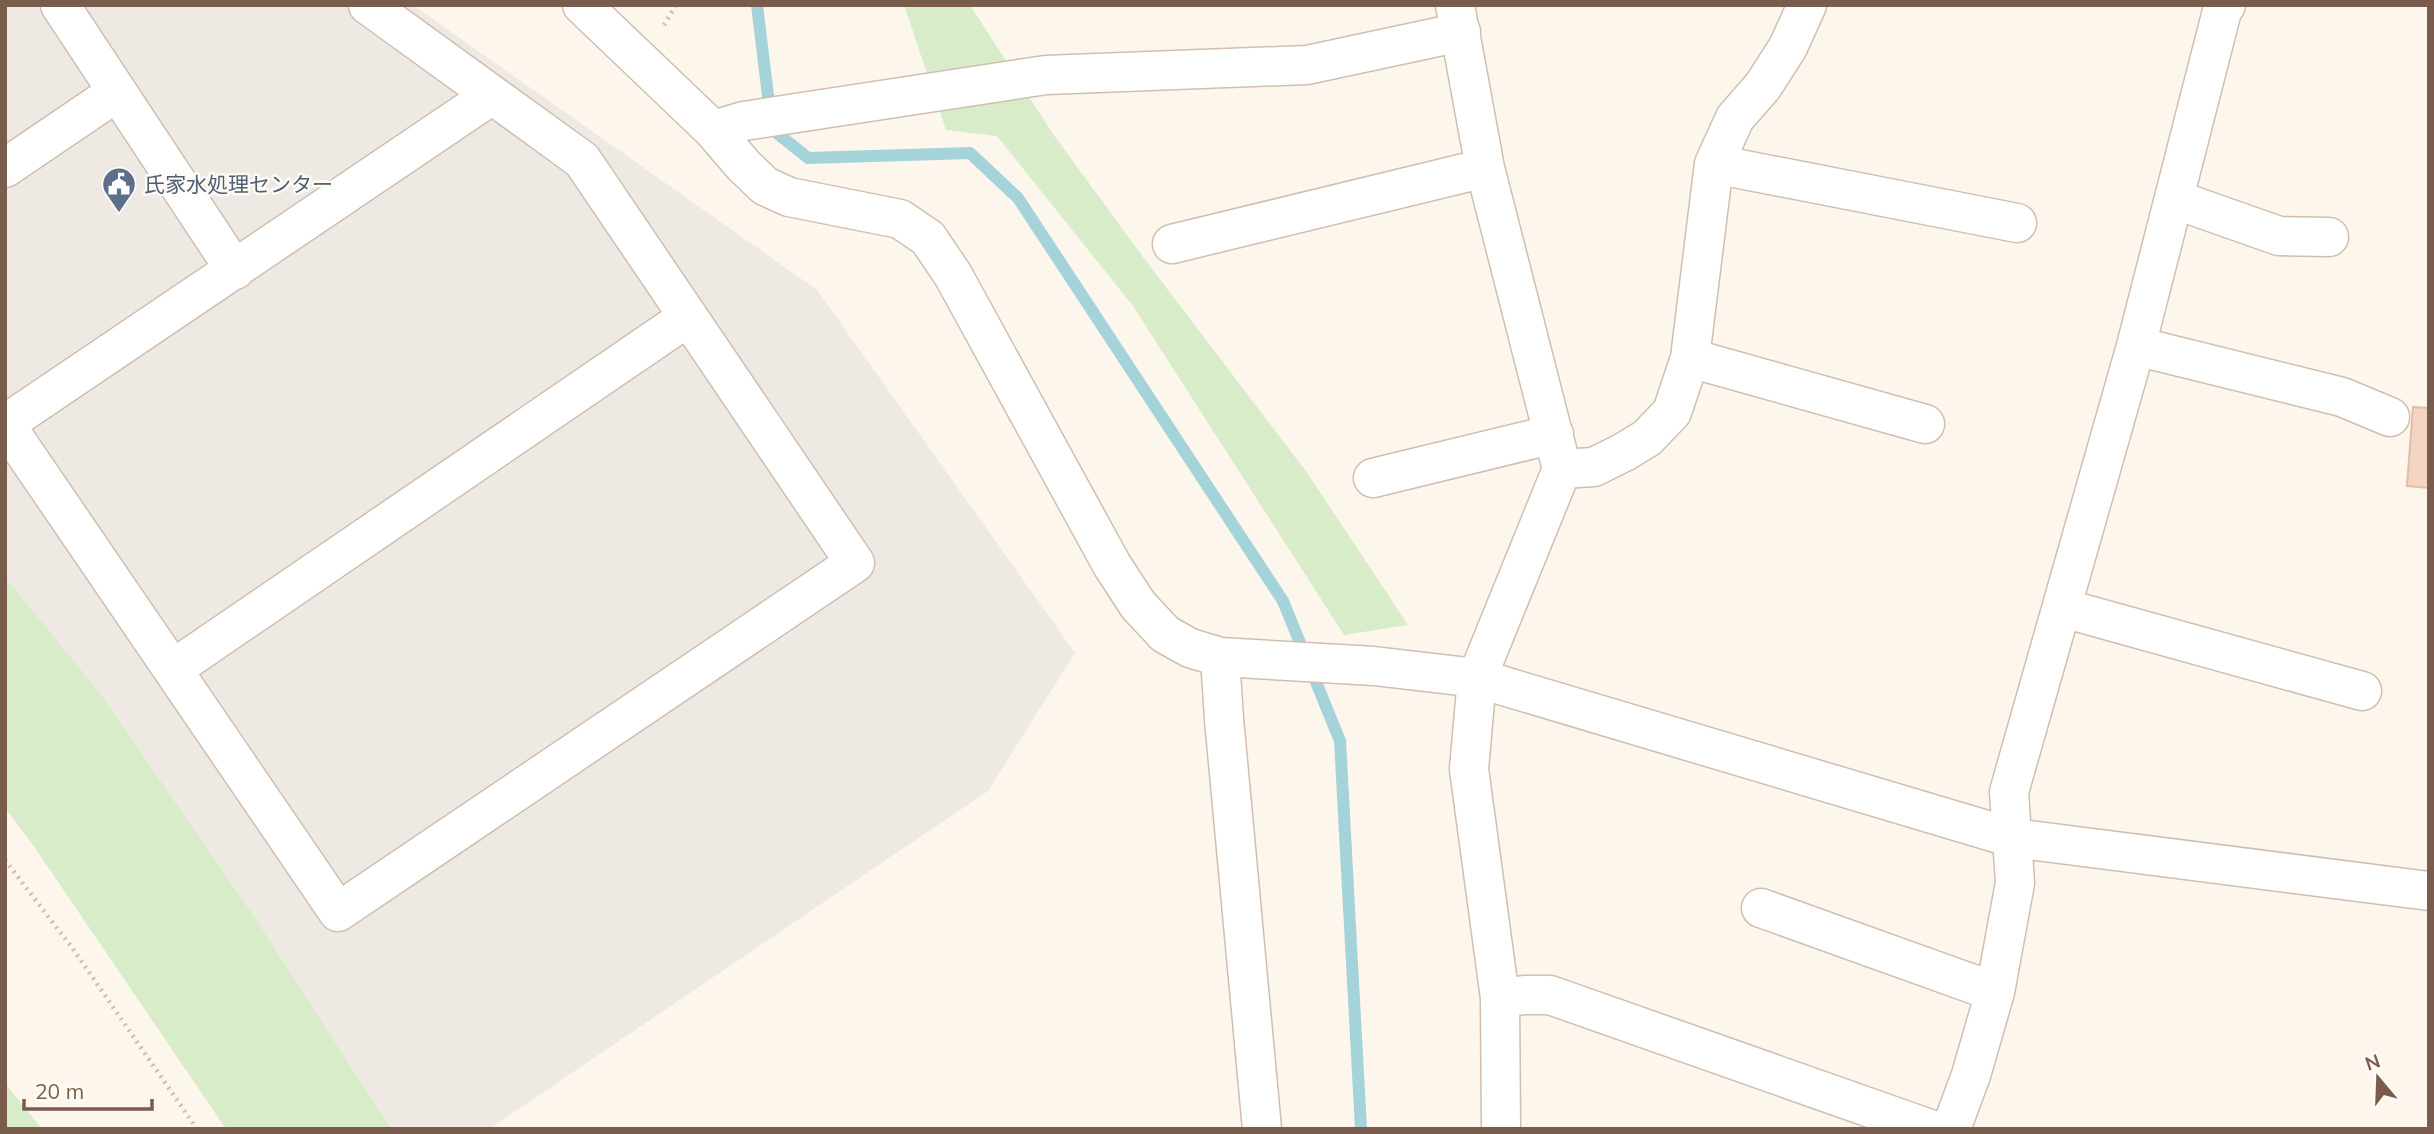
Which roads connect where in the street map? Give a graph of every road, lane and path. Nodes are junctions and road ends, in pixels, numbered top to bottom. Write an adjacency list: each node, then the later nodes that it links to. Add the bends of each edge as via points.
1 (60, 5): 7 (street)
2 (368, 5): 8 (street)
3 (582, 5): 9 (street)
4 (1807, 5): 10 (street, via 1788,47 1735,118)
5 (2226, 5): 13 (street)
6 (1458, 18): 9 (street, via 1307,65 1046,75); 12 (street)
7 (117, 92): 11 (street); 17 (street)
8 (492, 95): 17 (street); 18 (street, via 582,160)
9 (728, 126): 26 (street, via 744,166 765,186 789,197 900,219 928,238 1138,604 1164,634 1189,648)
10 (1714, 164): 14 (street); 20 (street)
11 (5, 168)
12 (1485, 168): 16 (street); 23 (street)
13 (2174, 199): 15 (street, via 2279,236); 19 (street)
14 (2017, 223)
15 (2329, 237)
16 (1172, 244)
17 (234, 270): 27 (street, via 5,424)
18 (688, 317): 27 (street); 27 (street, via 855,563 844,571 338,912)
19 (2136, 346): 21 (street, via 2342,397); 25 (street)
20 (1690, 358): 22 (street); 23 (street, via 1672,412 1647,438 1594,467)
21 (2390, 417)
22 (1925, 424)
23 (1558, 452): 24 (street); 28 (street)
24 (1373, 478)
25 (2063, 608): 29 (street); 30 (street, via 2009,792)
26 (1238, 659): 28 (street, via 1374,666); 37 (street)
27 (173, 669)
28 (1477, 678): 30 (street); 35 (street, via 1469,769)
29 (2362, 691)
30 (2013, 838): 32 (street); 34 (street, via 2015,883)
31 (5, 860): 36 (path, via 73,949)
32 (2429, 891)
33 (1761, 908): 34 (street)
34 (1995, 992): 40 (street)
35 (1500, 998): 38 (street); 39 (street, via 1550,995)
36 (197, 1129)
37 (1262, 1129)
38 (1501, 1129)
39 (1930, 1129)
40 (1951, 1129)

